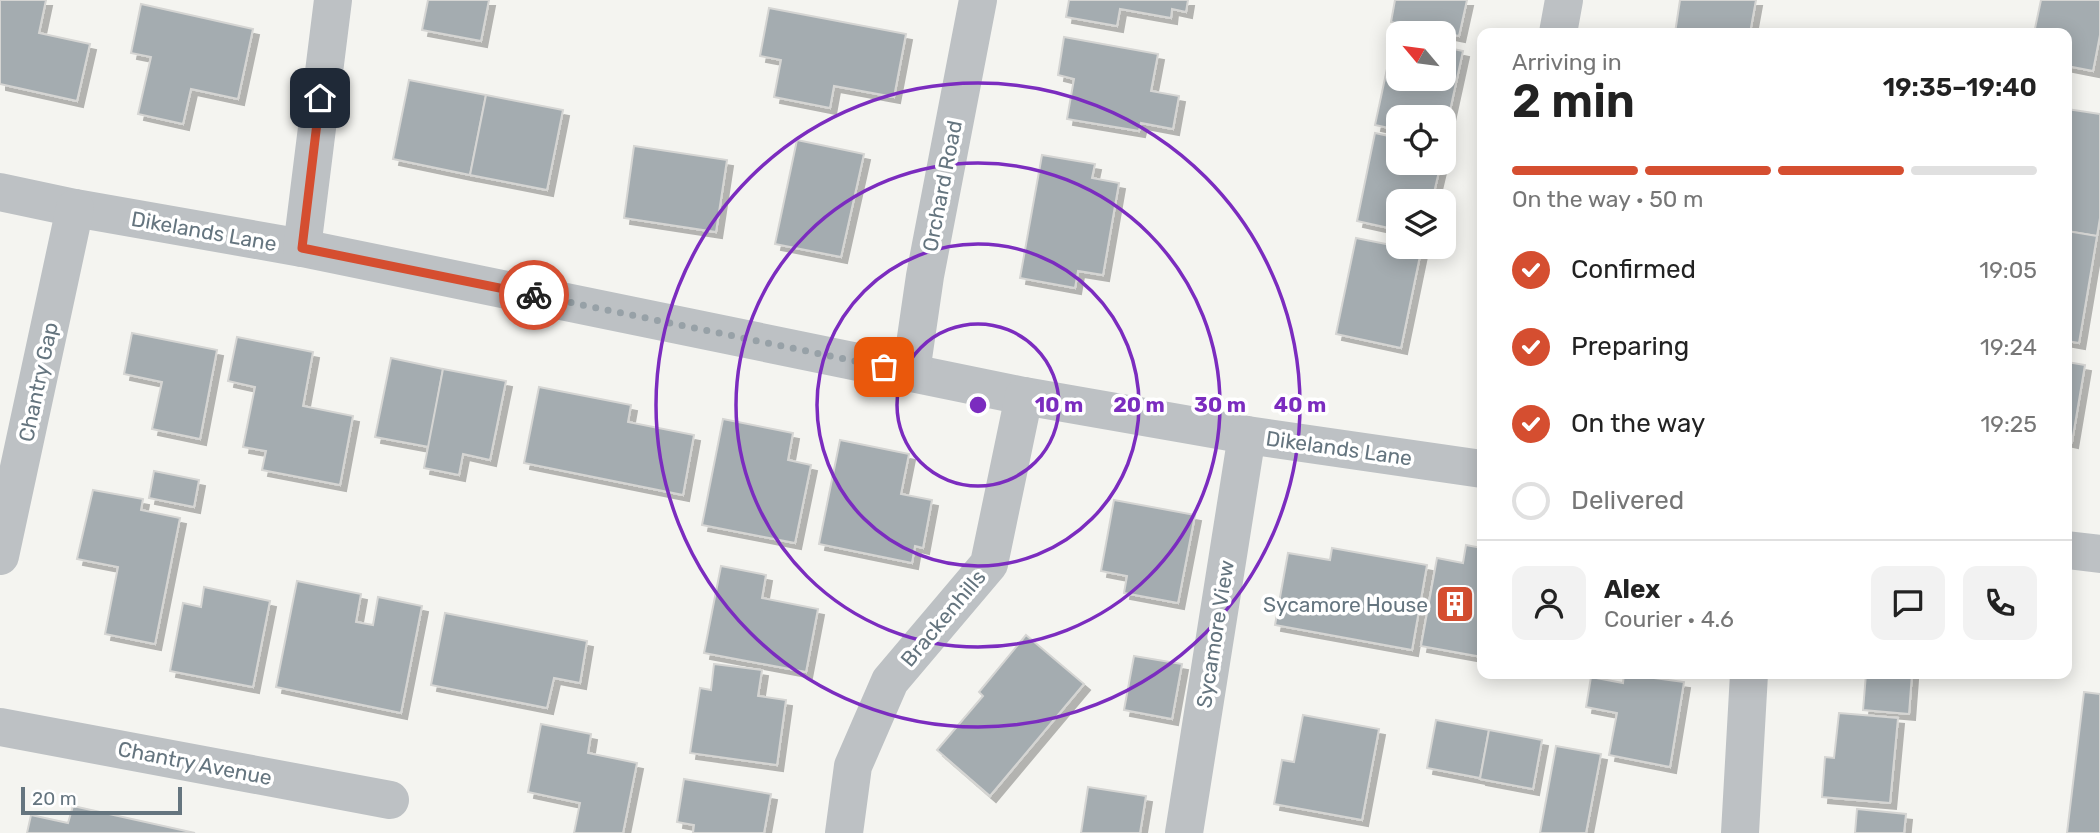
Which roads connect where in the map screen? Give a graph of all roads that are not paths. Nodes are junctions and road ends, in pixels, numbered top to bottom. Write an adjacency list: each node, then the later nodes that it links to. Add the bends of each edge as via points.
1 (333, 0): 7 (street)
2 (978, 0): 8 (street, Orchard Road)
3 (1564, 0): 4 (street)
4 (1559, 28)
5 (0, 192): 6 (street, Dikelands Lane)
6 (75, 208): 7 (street, Dikelands Lane); 14 (street, Chantry Gap)
7 (302, 248): 8 (street, Dikelands Lane)
8 (911, 372): 9 (street, Dikelands Lane)
9 (1024, 396): 10 (street, Dikelands Lane); 18 (street, Brackenhills, via 989,564 890,681 853,766)
10 (1247, 435): 11 (street, Dikelands Lane); 19 (street, Sycamore View)
11 (1477, 468)
12 (2072, 551): 13 (street)
13 (2100, 554)
14 (0, 556)
15 (1749, 679): 20 (street)
16 (0, 727): 17 (street, Chantry Avenue)
17 (390, 800)
18 (844, 833)
19 (1184, 833)
20 (1740, 833)

